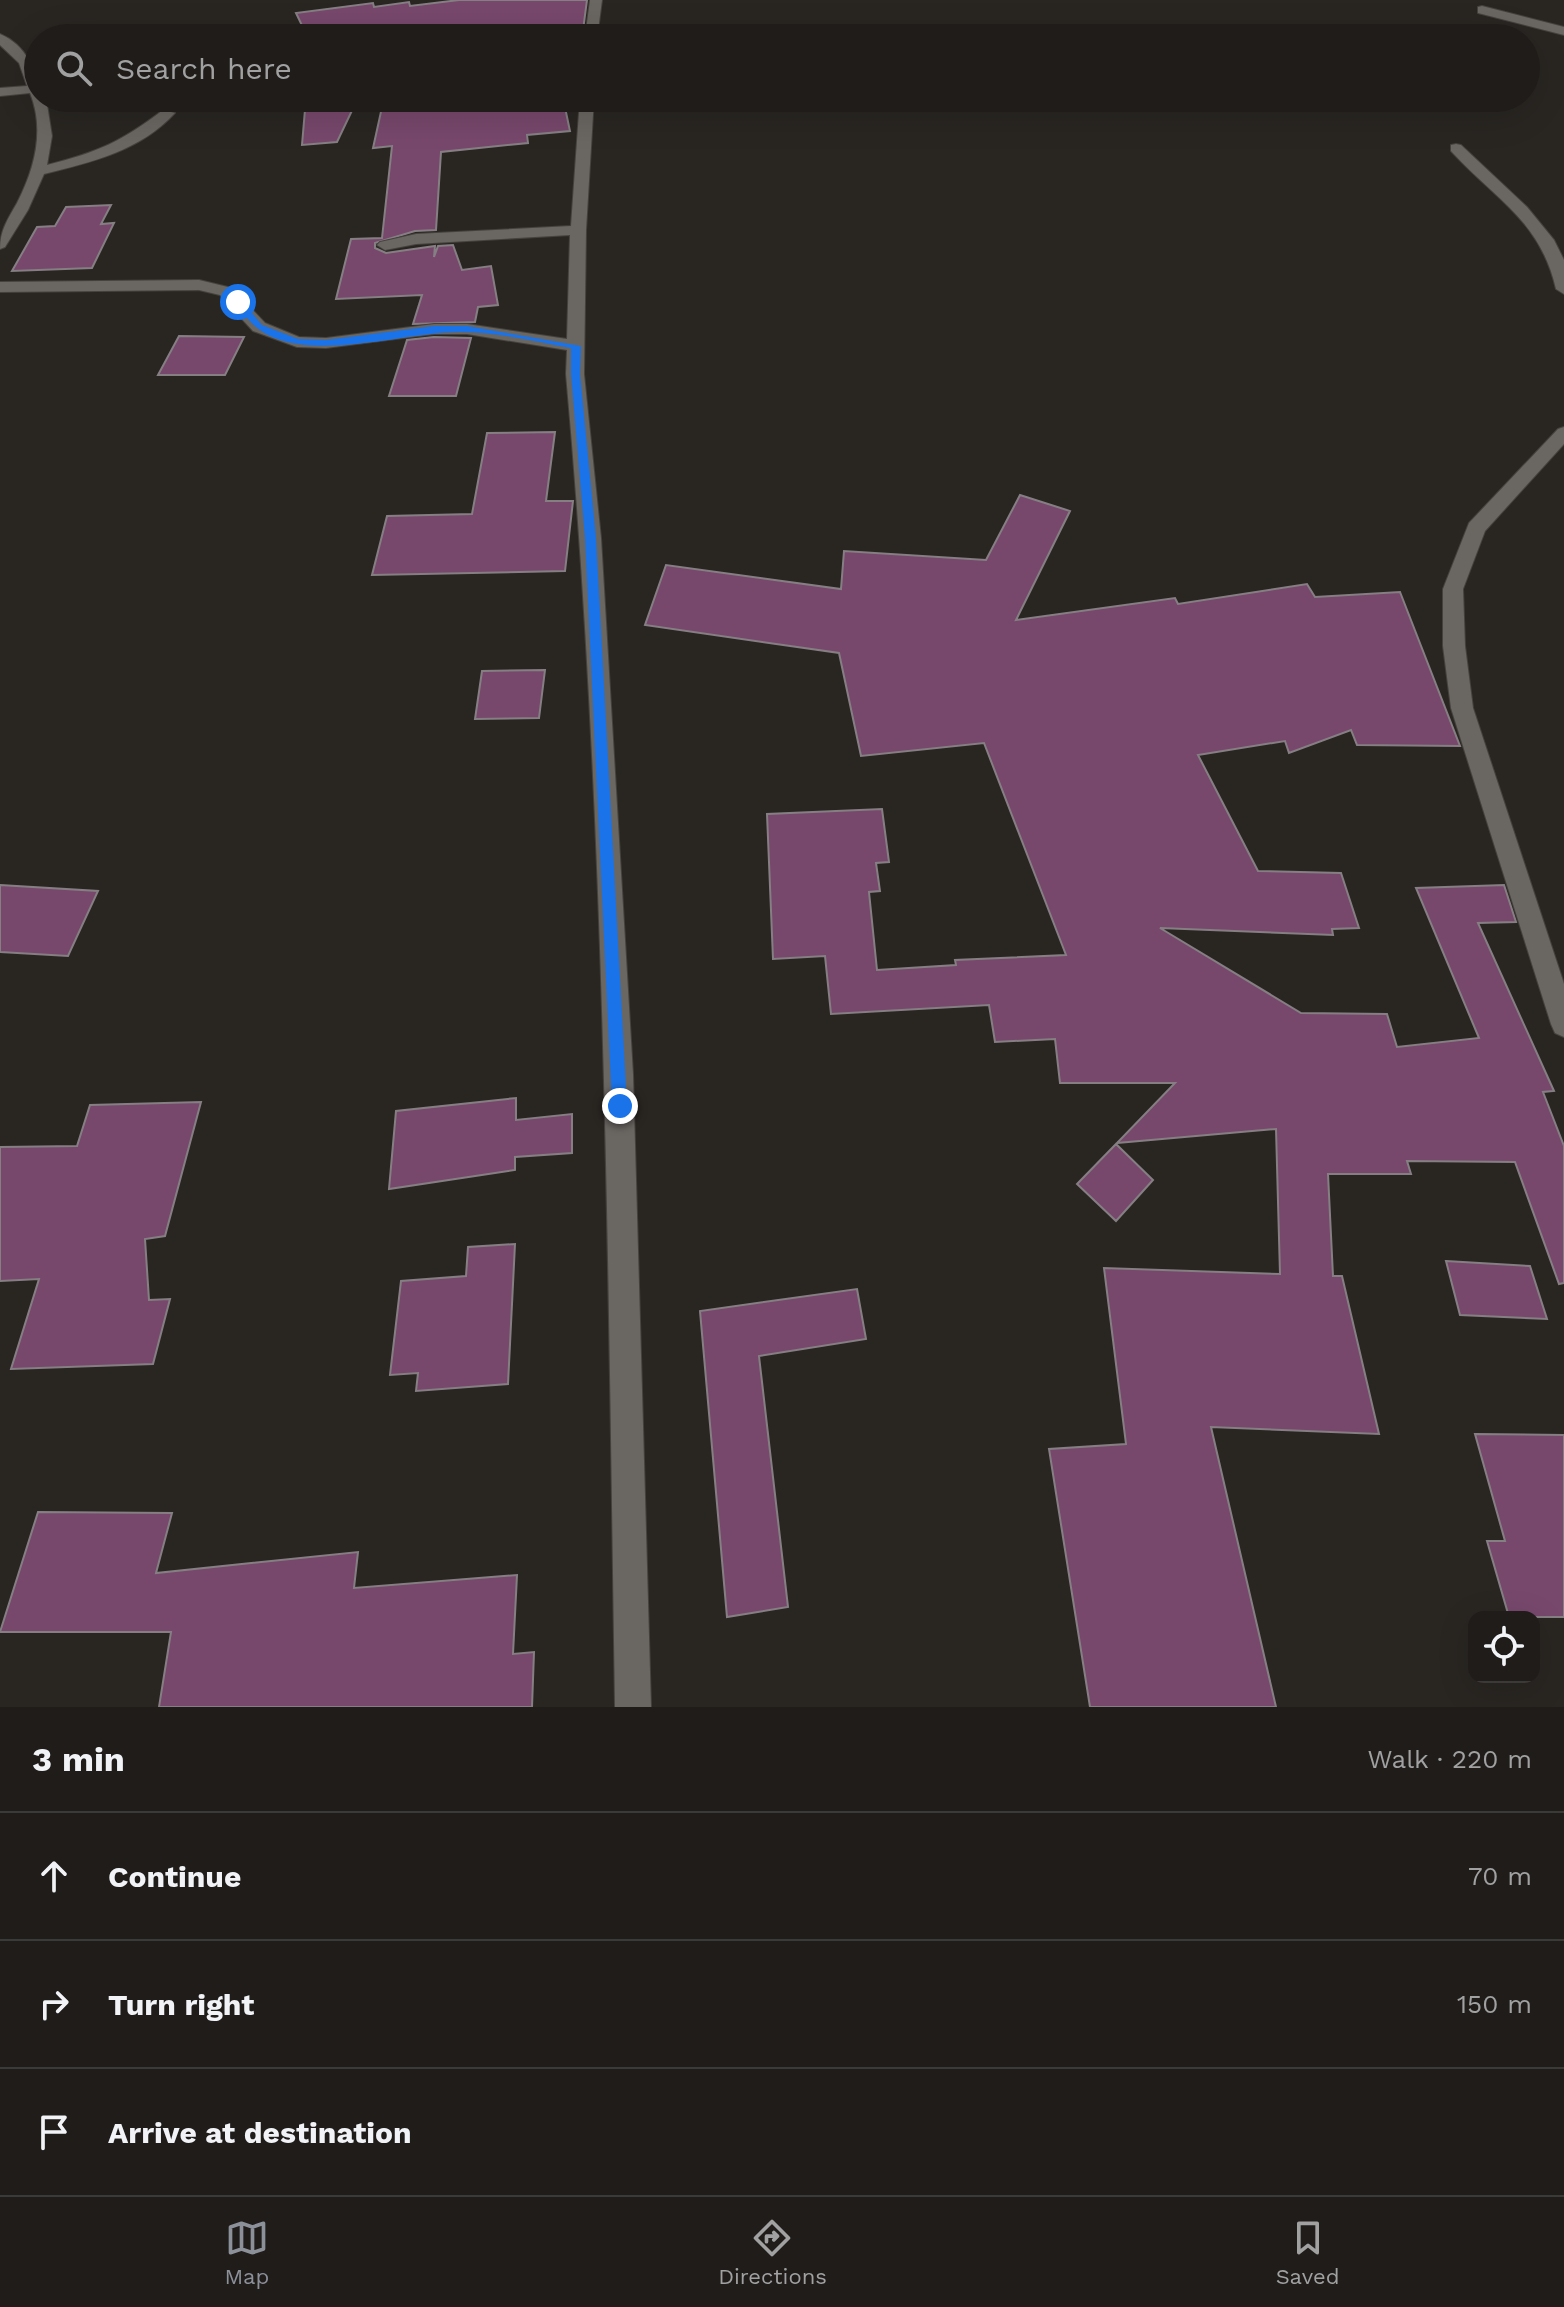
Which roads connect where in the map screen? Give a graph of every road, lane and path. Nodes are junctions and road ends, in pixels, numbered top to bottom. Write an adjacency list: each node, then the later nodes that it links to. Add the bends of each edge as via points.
1 (596, 0): 3 (street)
2 (1482, 10): 4 (street)
3 (593, 24)
4 (1537, 24)
5 (1540, 25): 6 (street)
6 (1564, 31)
7 (0, 38): 8 (street)
8 (24, 61)
9 (0, 92): 10 (street)
10 (24, 93)
11 (44, 112): 15 (street)
12 (586, 112): 16 (street)
13 (168, 113): 15 (street, via 133,140 101,155)
14 (1456, 148): 20 (street, via 1549,238)
15 (40, 171): 17 (street)
16 (578, 230): 18 (street); 21 (street)
17 (0, 244)
18 (385, 245)
19 (0, 287): 21 (street, via 199,285 226,291 259,327 297,342 467,329)
20 (1564, 289)
21 (576, 346): 24 (street, via 619,1074)
22 (1564, 433): 23 (street, via 1476,528 1453,589 1462,708)
23 (1564, 1024)
24 (633, 1707)

